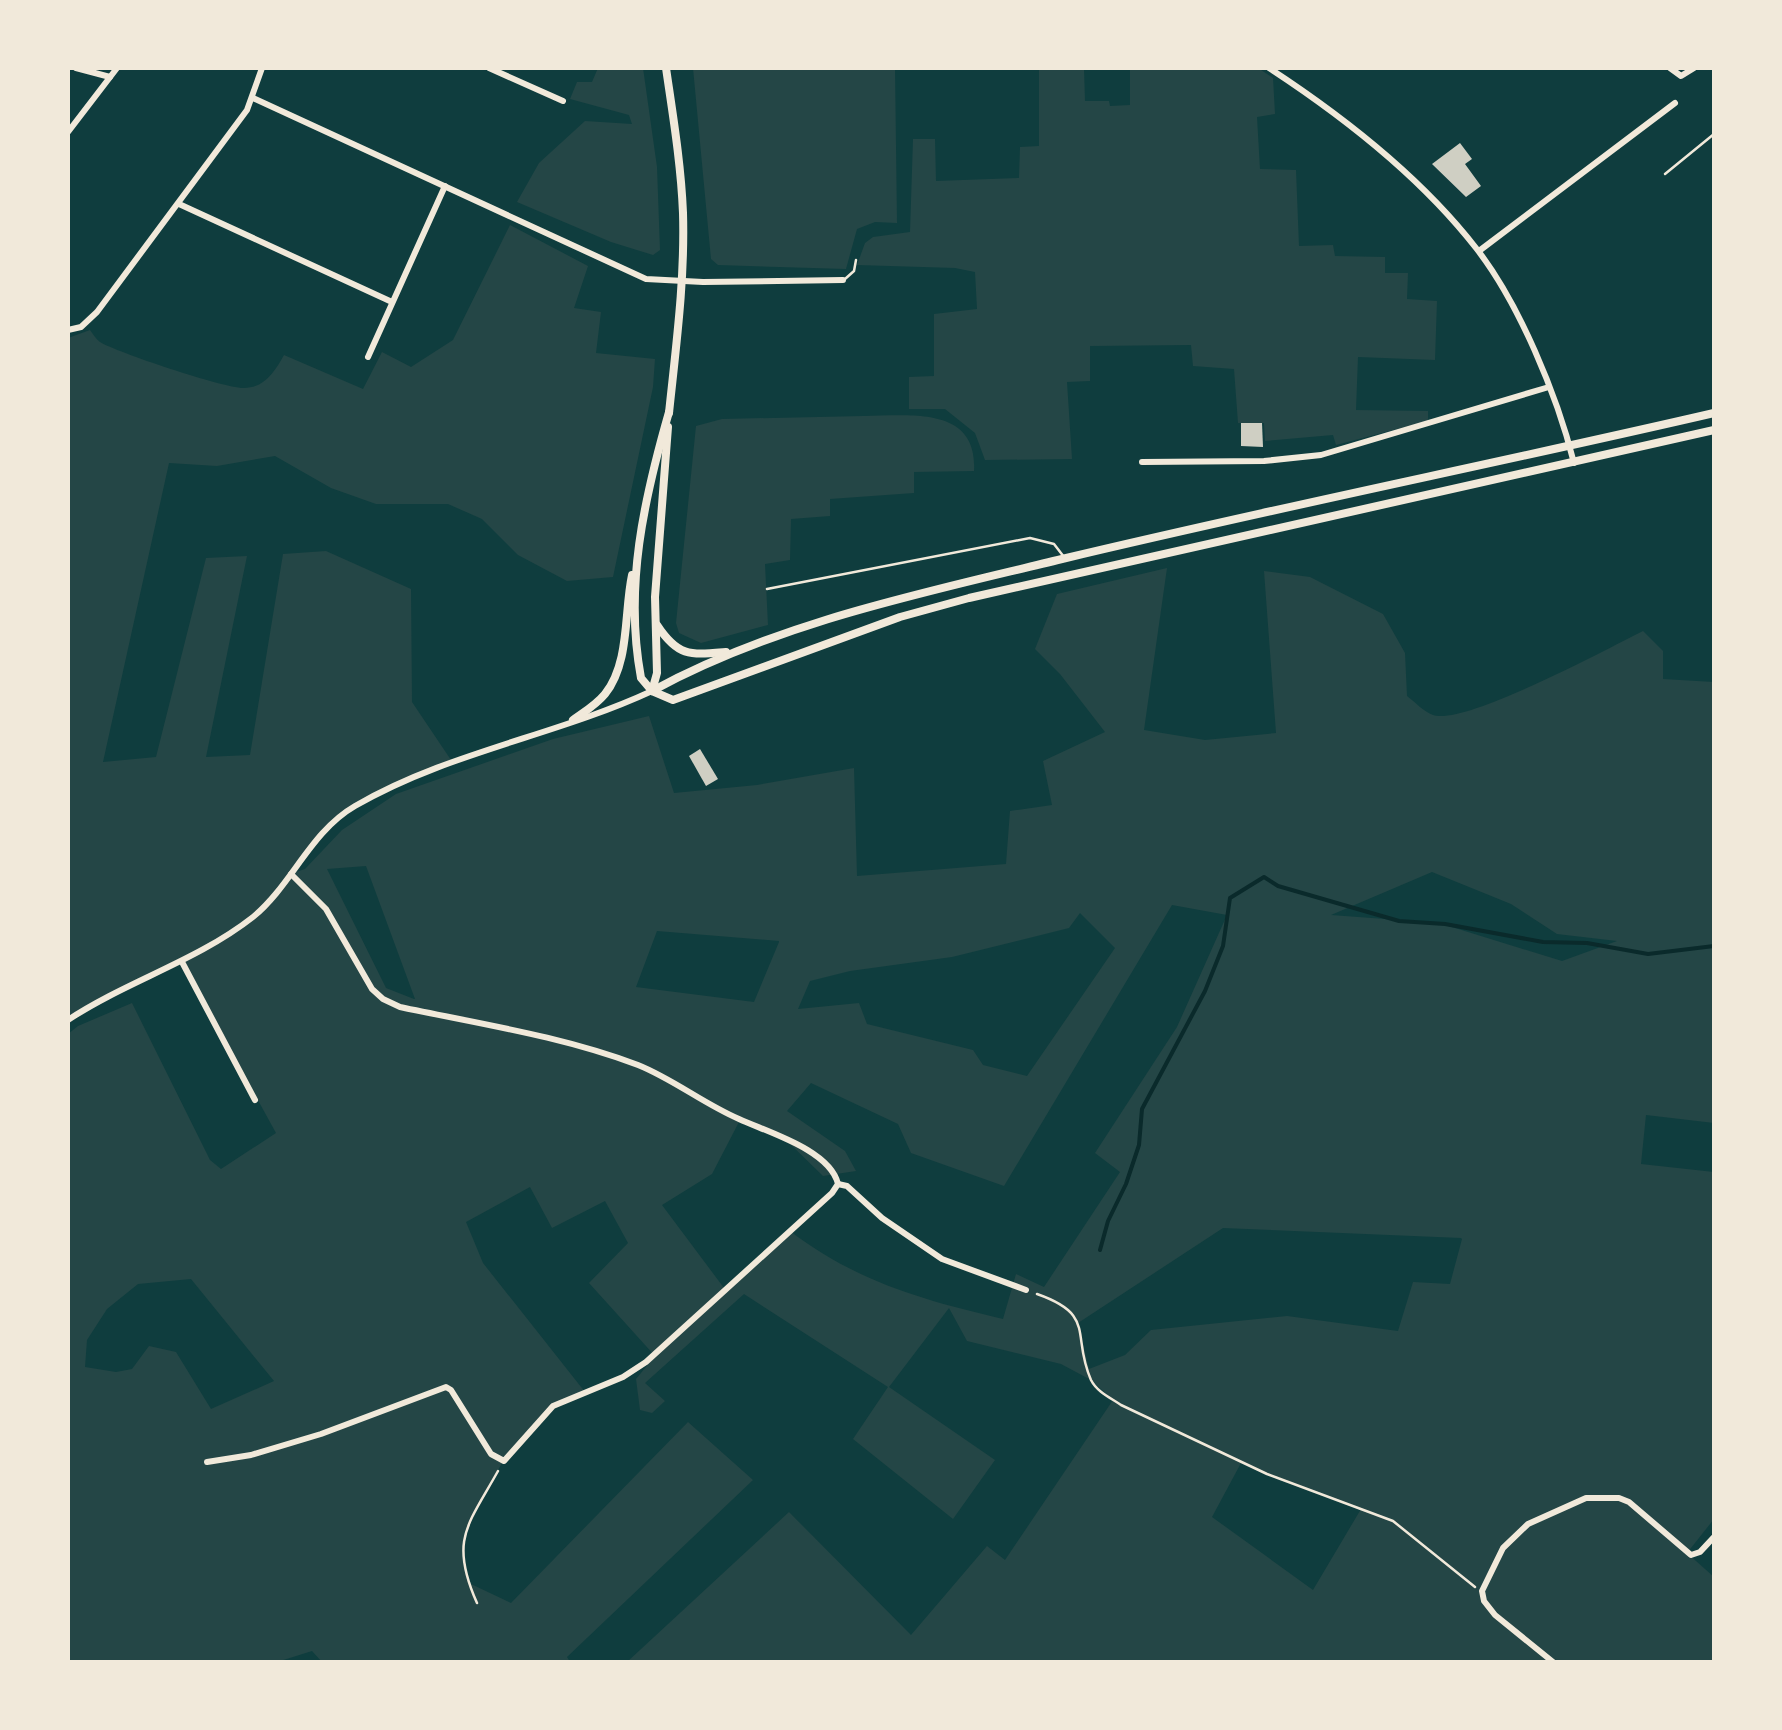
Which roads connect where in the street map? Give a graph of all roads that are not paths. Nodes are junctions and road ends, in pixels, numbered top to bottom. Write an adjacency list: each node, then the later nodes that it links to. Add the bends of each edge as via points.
1 (76, 68): 9 (street)
2 (117, 68): 9 (street)
3 (262, 68): 10 (street)
4 (489, 68): 11 (street)
5 (666, 68): 21 (street, via 681,171)
6 (1268, 68): 18 (street, via 1412,178)
7 (1670, 68): 8 (street, via 1681,76)
8 (1694, 68)
9 (110, 77): 13 (street)
10 (253, 98): 16 (street); 17 (street)
11 (562, 100)
12 (1675, 103): 18 (street)
13 (68, 132)
14 (1714, 134): 15 (lane)
15 (1665, 174)
16 (445, 186): 21 (street, via 638,276); 22 (street)
17 (178, 204): 22 (street); 23 (street, via 97,312)
18 (1478, 250): 25 (street, via 1511,302)
19 (856, 260): 20 (lane)
20 (843, 280): 21 (street)
21 (682, 282): 26 (street)
22 (392, 302): 24 (street)
23 (68, 330)
24 (368, 357)
25 (1549, 387): 29 (street); 30 (street, via 1320,455)
26 (670, 412): 33 (street); 35 (street)
27 (1714, 413): 29 (street)
28 (1714, 430): 31 (street)
29 (1570, 445): 31 (street); 32 (street)
30 (1142, 462)
31 (1574, 463): 37 (street, via 969,598 883,623 683,699)
32 (1065, 558): 34 (lane, via 1054,544 1030,538); 36 (street, via 937,588)
33 (635, 561): 37 (street, via 640,671); 38 (street, via 612,684)
34 (766, 589)
35 (655, 622): 36 (street, via 684,652); 37 (street)
36 (730, 652): 37 (street)
37 (652, 691): 38 (street)
38 (573, 720): 39 (street, via 452,760 350,808)
39 (290, 874): 40 (street, via 258,912); 43 (street, via 326,910 383,999 641,1066 805,1148)
40 (182, 962): 41 (street); 42 (street)
41 (68, 1020)
42 (255, 1100)
43 (838, 1184): 44 (street, via 942,1259); 45 (street, via 646,1362 553,1406 504,1461 491,1454 446,1387 320,1434)
44 (1026, 1290)
45 (207, 1462)
46 (1714, 1537): 47 (street, via 1691,1555 1628,1502 1607,1496 1586,1498 1528,1524 1503,1548 1484,1581 1484,1601)
47 (1553, 1662)

